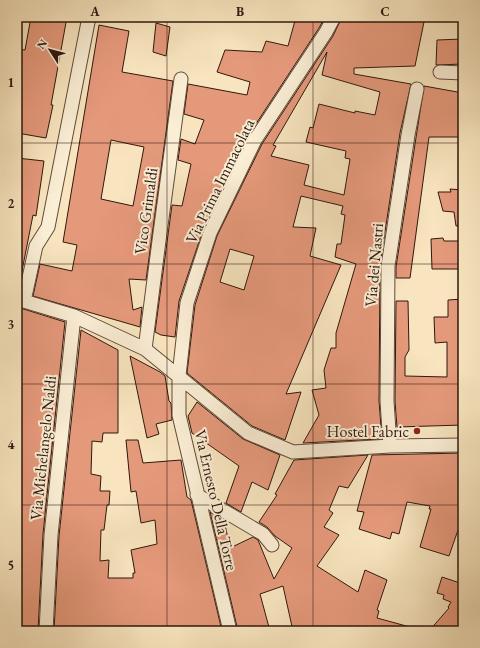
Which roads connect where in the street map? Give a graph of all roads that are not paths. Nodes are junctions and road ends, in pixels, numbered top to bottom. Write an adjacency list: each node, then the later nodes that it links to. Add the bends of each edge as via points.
1 (89, 17): 7 (street, via 48,227 36,246)
2 (334, 17): 10 (street, Via Prima Immacolata, via 255,140 210,233 187,303)
3 (440, 72): 4 (street)
4 (463, 73)
5 (181, 79): 9 (street, Vico Grimaldi)
6 (417, 89): 12 (street, Via dei Nastri, via 388,266 387,401)
7 (20, 300): 8 (street)
8 (74, 316): 9 (street); 15 (street, Via Michelangelo Naldi, via 51,535)
9 (146, 349): 10 (street)
10 (179, 376): 12 (street, via 248,433 293,452); 13 (street, Via Ernesto Della Torre, via 179,415)
11 (463, 445): 12 (street)
12 (390, 446)
13 (197, 495): 14 (street, via 263,534); 16 (street, Via Ernesto Della Torre)
14 (272, 545)
15 (46, 631)
16 (230, 631)

